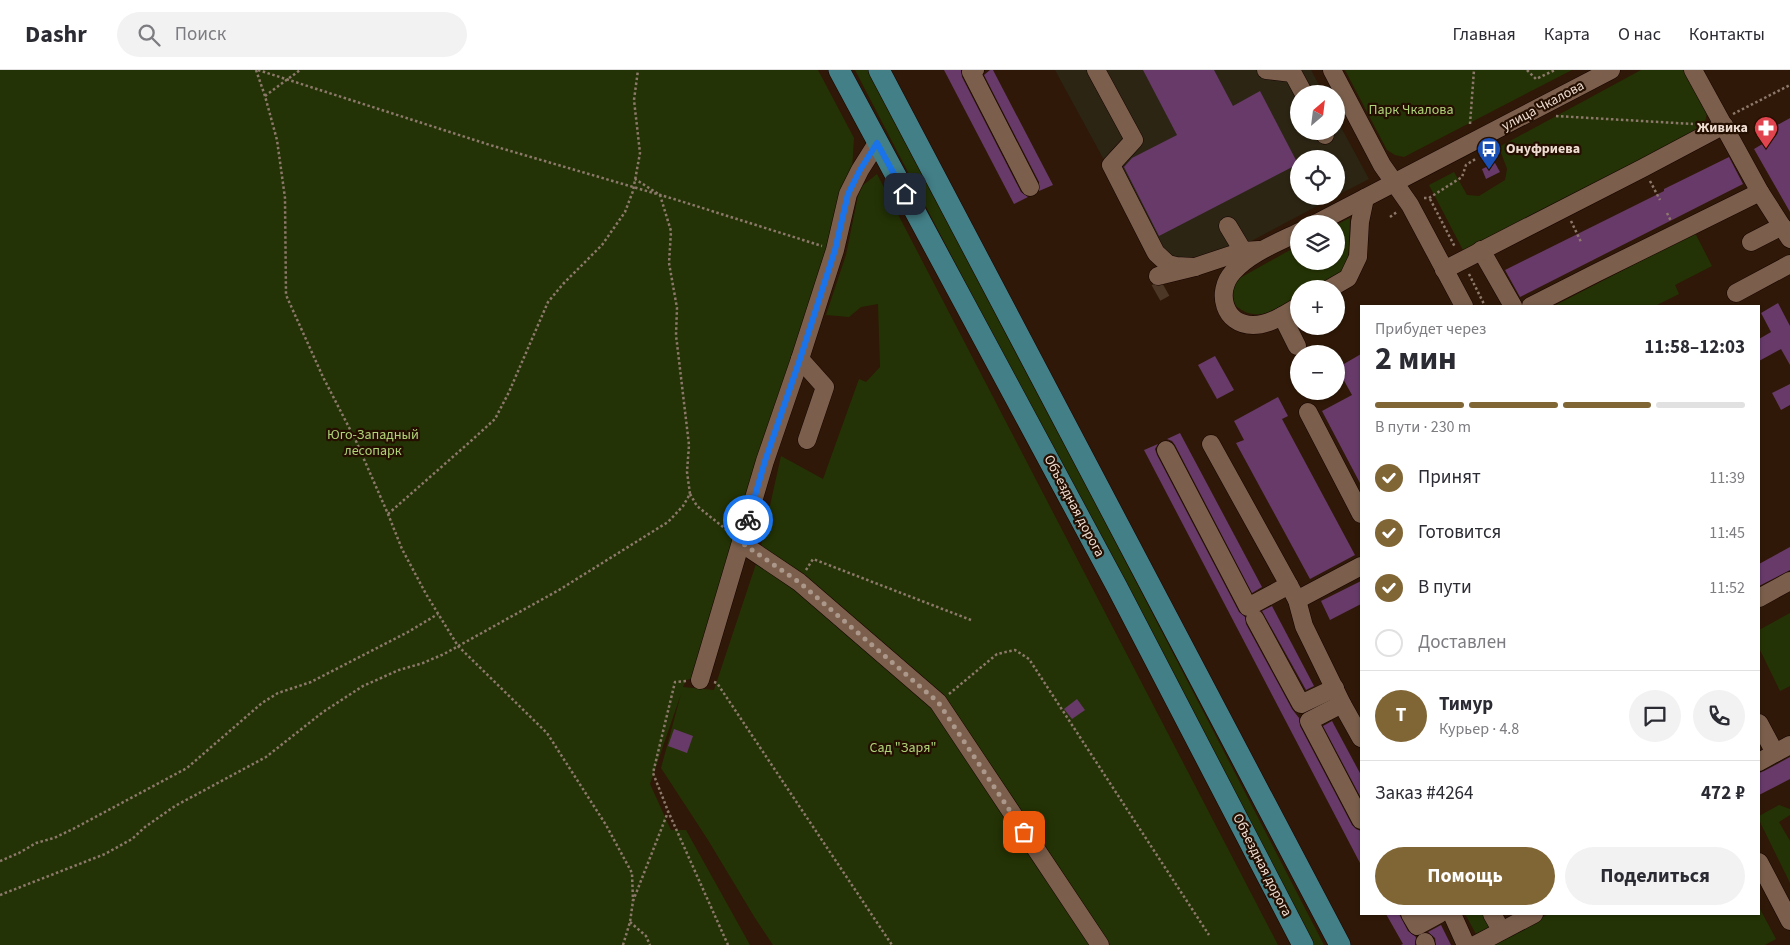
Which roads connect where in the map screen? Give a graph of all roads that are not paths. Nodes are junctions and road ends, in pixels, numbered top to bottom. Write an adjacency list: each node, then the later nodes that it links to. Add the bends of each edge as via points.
1 (839, 70): 14 (main road, Объездная дорога)
2 (879, 70): 68 (main road)
3 (975, 70): 16 (street, via 971,72)
4 (1096, 70): 28 (street, via 1134,140 1111,165 1115,174 1156,252 1168,264)
5 (1266, 70): 9 (street)
6 (1332, 70): 11 (street)
7 (1611, 70): 15 (street, улица Чкалова)
8 (1693, 70): 13 (street)
9 (1292, 71): 10 (street)
10 (1299, 85)
11 (1337, 85)
12 (1345, 102): 15 (street)
13 (1724, 121): 17 (street); 25 (street, via 1643,168)
14 (877, 143): 39 (street, via 848,194 835,250); 67 (main road, Объездная дорога, via 1117,587)
15 (1394, 184): 18 (street, улица Чкалова); 29 (street, via 1410,205)
16 (1030, 187)
17 (1760, 192): 21 (street); 35 (street)
18 (1365, 198): 19 (street, улица Чкалова); 30 (street, via 1358,256)
19 (1332, 215)
20 (1228, 226): 26 (street)
21 (1786, 232): 23 (street)
22 (1290, 236): 24 (street)
23 (1751, 242)
24 (1265, 249): 26 (street); 37 (street, via 1232,273 1222,299 1236,320 1251,325)
25 (1481, 250): 29 (street); 34 (street)
26 (1242, 251): 28 (street)
27 (1790, 264): 32 (street)
28 (1195, 267): 31 (street)
29 (1444, 270): 33 (street)
30 (1345, 280)
31 (1162, 282)
32 (1736, 293)
33 (1463, 305)
34 (1512, 305)
35 (1534, 305)
36 (1290, 311): 37 (street)
37 (1282, 316): 38 (street)
38 (1296, 345)
39 (800, 359): 41 (street, via 825,387); 45 (street, via 765,461)
40 (1308, 412): 44 (street)
41 (807, 440)
42 (1211, 444): 48 (street)
43 (1166, 450): 48 (street, via 1248,607)
44 (1360, 512)
45 (742, 543): 51 (street); 66 (street, via 799,582 938,702)
46 (1360, 566): 48 (street)
47 (1790, 582): 49 (street)
48 (1293, 593): 52 (street, via 1304,626)
49 (1760, 597)
50 (1255, 619): 52 (street, via 1301,704)
51 (700, 680)
52 (1339, 696): 54 (street); 57 (street, via 1309,721)
53 (1760, 724): 55 (street)
54 (1360, 736)
55 (1782, 749): 56 (street)
56 (1760, 761)
57 (1360, 818)
58 (1760, 864): 64 (street)
59 (1411, 915): 60 (street, via 1417,926)
60 (1436, 915)
61 (1452, 915): 69 (street)
62 (1493, 915): 65 (street)
63 (1532, 915): 65 (street)
64 (1790, 921)
65 (1501, 930): 70 (street)
66 (1100, 945)
67 (1303, 945)
68 (1340, 945)
69 (1466, 945)
70 (1475, 945)

